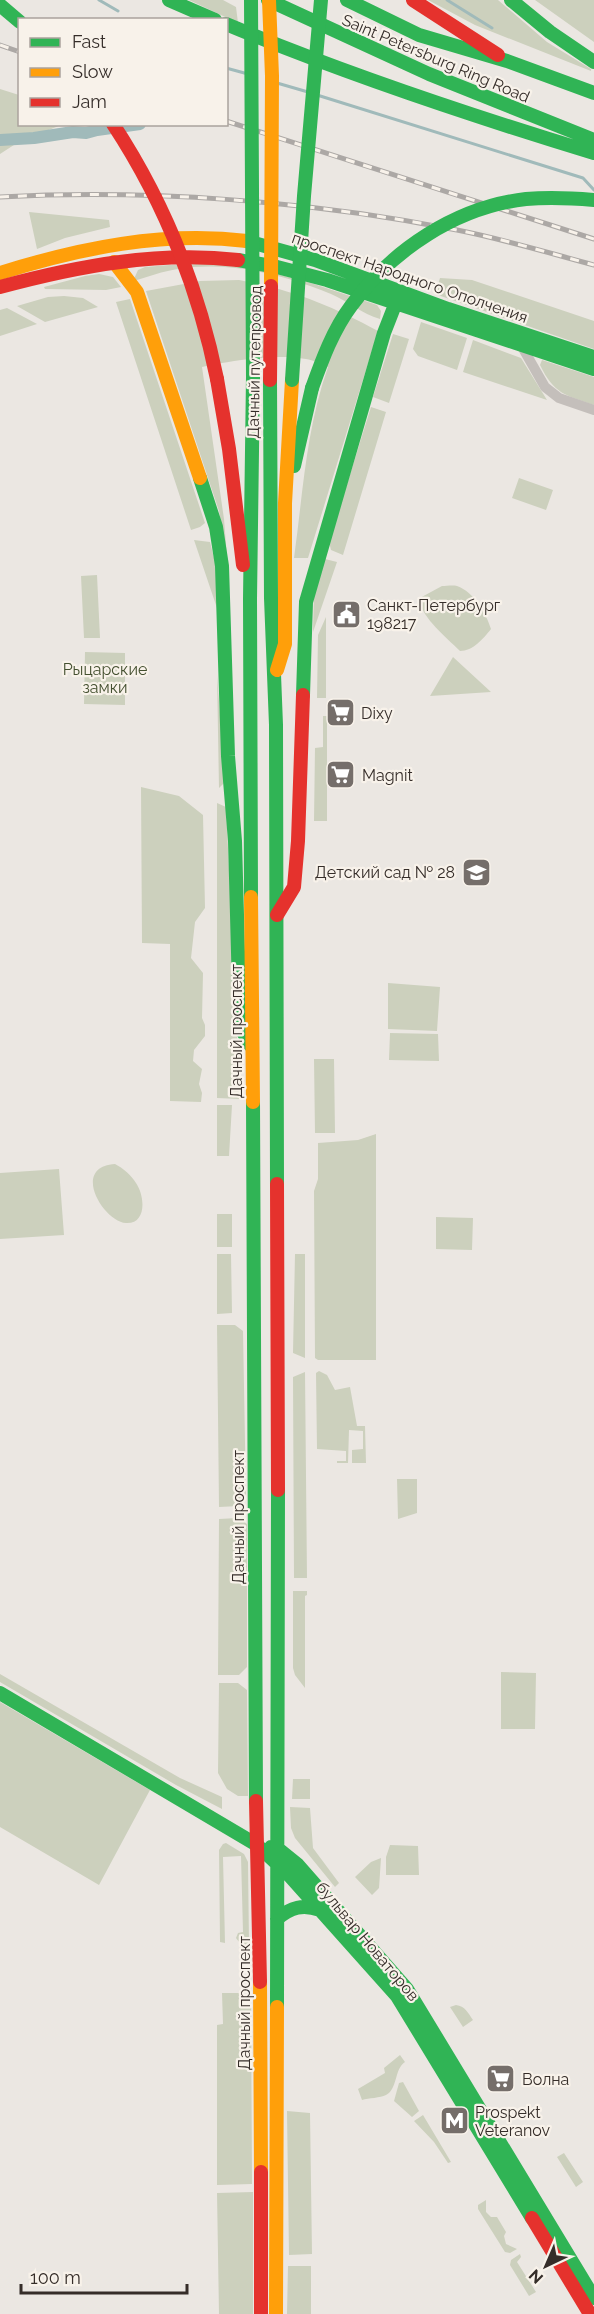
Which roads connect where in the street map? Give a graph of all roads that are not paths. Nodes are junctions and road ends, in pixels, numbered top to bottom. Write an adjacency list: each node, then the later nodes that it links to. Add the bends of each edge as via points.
1 (169, 0): 8 (main road)
2 (252, 0): 26 (main road, Дачный путепровод, bridge)
3 (268, 0): 14 (main road, Saint Petersburg Ring Road, via 396,59); 27 (main road, Дачный путепровод, bridge, via 272,76 269,489)
4 (321, 0): 25 (main road, bridge, via 297,283)
5 (347, 0): 10 (main road, Saint Petersburg Ring Road, via 418,35)
6 (413, 0): 10 (main road)
7 (511, 0): 11 (main road)
8 (210, 18)
9 (228, 25): 15 (main road, via 462,113)
10 (507, 61): 12 (main road, Saint Petersburg Ring Road)
11 (594, 62)
12 (594, 93)
13 (114, 126): 26 (main road, bridge, via 167,216 204,321 221,401)
14 (594, 140)
15 (594, 153)
16 (594, 200): 25 (main road, bridge, via 528,198 454,219 418,238 370,281 336,330 322,361)
17 (114, 262): 19 (main road, проспект Народного Ополчения, via 77,267); 20 (main road, проспект Народного Ополчения, via 223,258 297,271); 31 (main road, via 136,292 216,527 222,566 240,1010 242,1030)
18 (0, 273): 20 (main road, проспект Народного Ополчения, via 109,245 209,238 289,251)
19 (0, 287)
20 (398, 297): 21 (main road, проспект Народного Ополчения); 22 (main road, проспект Народного Ополчения); 30 (main road, via 306,602 294,887)
21 (521, 345): 23 (main road, проспект Народного Ополчения); 24 (street, via 544,387 559,398)
22 (594, 357)
23 (594, 369)
24 (594, 410)
25 (285, 503): 27 (main road, via 285,644)
26 (250, 599): 28 (main road, Дачный путепровод)
27 (273, 681): 29 (main road, Дачный путепровод)
28 (251, 720): 31 (main road, Дачный проспект)
29 (276, 725): 30 (main road, Дачный проспект)
30 (276, 916): 34 (main road, Дачный проспект)
31 (252, 1048): 33 (main road, Дачный проспект)
32 (0, 1693): 33 (main road, бульвар Новаторов)
33 (257, 1845): 34 (main road, бульвар Новаторов); 35 (main road, бульвар Новаторов); 39 (main road, Дачный проспект)
34 (277, 1848): 35 (main road, Дачный проспект); 38 (main road, бульвар Новаторов, via 298,1865 407,1989)
35 (277, 1864): 36 (main road, бульвар Новаторов); 37 (main road, Дачный проспект)
36 (321, 1910): 37 (main road, via 300,1906); 41 (main road, бульвар Новаторов, via 405,2008)
37 (277, 1919): 40 (main road, Дачный проспект)
38 (594, 2298)
39 (261, 2314)
40 (276, 2314)
41 (590, 2314)

